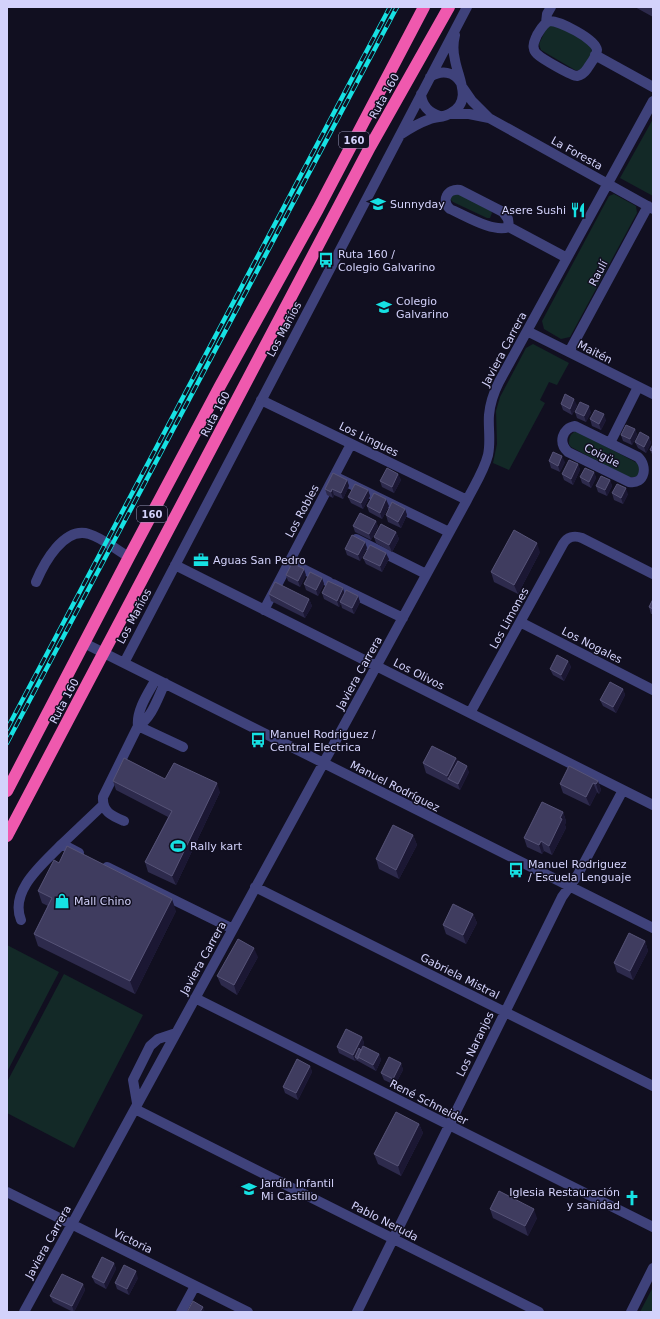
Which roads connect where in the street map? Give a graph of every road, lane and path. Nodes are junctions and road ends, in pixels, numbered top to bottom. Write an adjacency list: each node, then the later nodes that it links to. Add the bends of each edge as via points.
1 (424, 7): 31 (highway, Ruta 160 / 160, via 318,209)
2 (449, 7): 41 (highway, Ruta 160 / 160, via 370,147)
3 (467, 7): 6 (street, Los Mañíos)
4 (551, 7): 5 (street)
5 (546, 23): 7 (street, via 558,22 591,40 596,47); 7 (street, via 533,43 534,51 540,56 578,76 584,72)
6 (456, 29): 8 (street, Los Mañíos); 9 (street, La Foresta, via 454,52)
7 (595, 55): 10 (street)
8 (430, 77): 9 (street, La Foresta, via 446,72 455,76); 11 (street, Los Mañíos)
9 (462, 86): 13 (street, La Foresta, via 461,103 458,108); 14 (street, La Foresta, via 472,101)
10 (653, 87)
11 (421, 94): 13 (street, via 425,107 432,113); 15 (street, Los Mañíos)
12 (653, 101): 16 (street, Javiera Carrera)
13 (445, 115): 14 (street, La Foresta, via 469,114); 15 (street, La Foresta, via 418,124)
14 (489, 118): 16 (street, La Foresta)
15 (399, 135): 24 (street, Los Mañíos)
16 (607, 184): 17 (street, La Foresta); 19 (street, Javiera Carrera)
17 (651, 207): 21 (street, Raulí)
18 (509, 227): 18 (street, via 508,219 503,212 460,190 450,191 446,197 446,204 450,209 492,228); 19 (street)
19 (567, 258): 20 (street, Javiera Carrera)
20 (527, 331): 21 (street, Maitén); 28 (street, Javiera Carrera, via 494,392 489,415 488,456)
21 (569, 352): 22 (street, Maitén)
22 (638, 387): 23 (street, Maitén); 25 (street, Coigüe)
23 (653, 394)
24 (260, 400): 26 (street, Los Lingues); 33 (street, Los Mañíos)
25 (610, 443): 25 (street, Coigüe, via 643,463 643,476 638,481 629,482 570,453 563,447 562,440 566,430 575,426)
26 (351, 444): 27 (street, Los Robles); 28 (street, Los Lingues)
27 (334, 476): 29 (street); 32 (street, Los Robles)
28 (467, 500): 29 (street, Javiera Carrera)
29 (449, 532): 34 (street, Javiera Carrera)
30 (356, 539): 34 (street)
31 (129, 557): 36 (street, via 91,534 72,534 55,549); 40 (highway, Ruta 160 / 160)
32 (289, 562): 37 (street, Los Robles); 38 (street)
33 (175, 565): 37 (street, Los Olivos); 42 (street, Los Mañíos)
34 (426, 574): 38 (street, Javiera Carrera)
35 (653, 574): 39 (street, Los Limones, via 578,536 571,537 562,544)
36 (36, 582)
37 (264, 610): 43 (street, Los Olivos)
38 (403, 618): 43 (street, Javiera Carrera)
39 (520, 622): 45 (street, Los Nogales); 46 (street, Los Limones)
40 (84, 643): 41 (street, Manuel Rodríguez); 51 (highway, Ruta 160 / 160)
41 (104, 653): 42 (street, Manuel Rodríguez); 55 (highway, Ruta 160 / 160)
42 (124, 663): 44 (street, Manuel Rodríguez)
43 (376, 666): 46 (street, Los Olivos); 49 (street, Javiera Carrera)
44 (160, 681): 47 (street, via 148,717); 49 (street, Manuel Rodríguez)
45 (653, 690)
46 (470, 713): 50 (street, Los Olivos)
47 (138, 726): 48 (street); 52 (street, via 104,792)
48 (183, 747)
49 (323, 763): 57 (street, Manuel Rodríguez); 58 (street, Javiera Carrera)
50 (623, 790): 53 (street, Los Olivos); 57 (street, Los Naranjos, via 577,876)
51 (7, 791)
52 (103, 805): 54 (street, via 112,816); 56 (street)
53 (653, 805)
54 (124, 821)
55 (7, 836)
56 (62, 844): 59 (street, via 26,885 19,906); 61 (street)
57 (569, 886): 60 (street, Manuel Rodríguez); 63 (street, Los Naranjos)
58 (256, 887): 61 (street, Javiera Carrera); 63 (street, Gabriela Mistral)
59 (21, 920)
60 (653, 928)
61 (233, 929): 62 (street, Javiera Carrera)
62 (195, 998): 64 (street, Javiera Carrera); 67 (street, René Schneider)
63 (504, 1012): 65 (street, Gabriela Mistral); 67 (street, Los Naranjos)
64 (176, 1033): 66 (street, Javiera Carrera); 66 (street, via 158,1039 150,1046 133,1080)
65 (653, 1086)
66 (136, 1106): 69 (street, Javiera Carrera); 71 (street, Pablo Neruda)
67 (449, 1125): 70 (street, René Schneider); 71 (street, Los Naranjos)
68 (7, 1192): 69 (street, Victoria)
69 (72, 1224): 73 (street, Victoria); 74 (street, Javiera Carrera)
70 (653, 1227)
71 (393, 1239): 77 (street, Los Naranjos); 78 (street, Pablo Neruda)
72 (653, 1268): 79 (street)
73 (195, 1286): 75 (street); 76 (street, Victoria)
74 (24, 1312)
75 (181, 1312)
76 (248, 1312)
77 (357, 1312)
78 (539, 1312)
79 (631, 1312)

